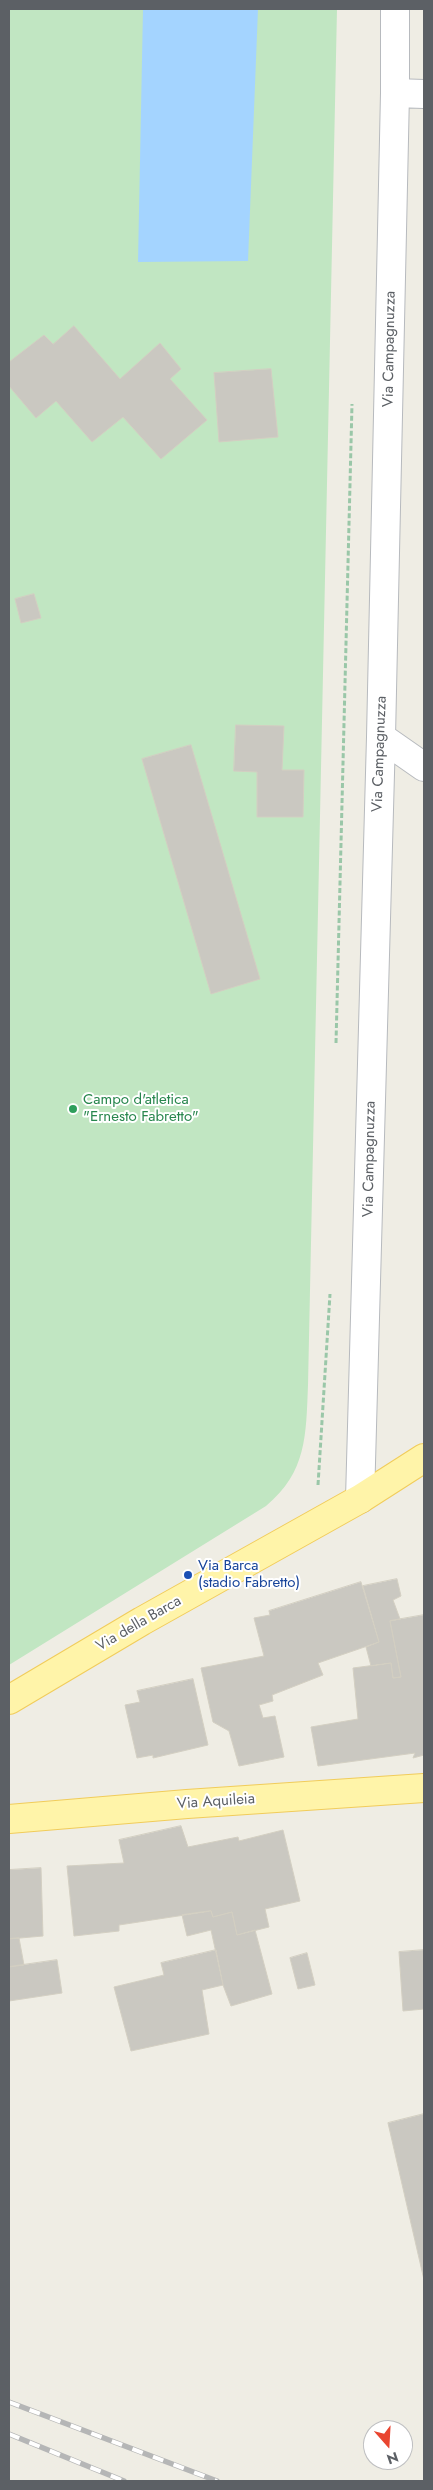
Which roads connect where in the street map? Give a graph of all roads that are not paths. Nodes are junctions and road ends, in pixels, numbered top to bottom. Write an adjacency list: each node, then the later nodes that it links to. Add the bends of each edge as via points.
1 (395, 9): 2 (street, Via Campagnuzza)
2 (395, 93): 3 (street); 4 (street, Via Campagnuzza)
3 (424, 94)
4 (381, 737): 5 (street); 7 (street, Via Campagnuzza)
5 (424, 767)
6 (424, 1458): 7 (main road, Via della Barca)
7 (360, 1499): 8 (main road, Via della Barca)
8 (9, 1700)
9 (424, 1788): 10 (main road, Via Aquileia)
10 (9, 1819)

